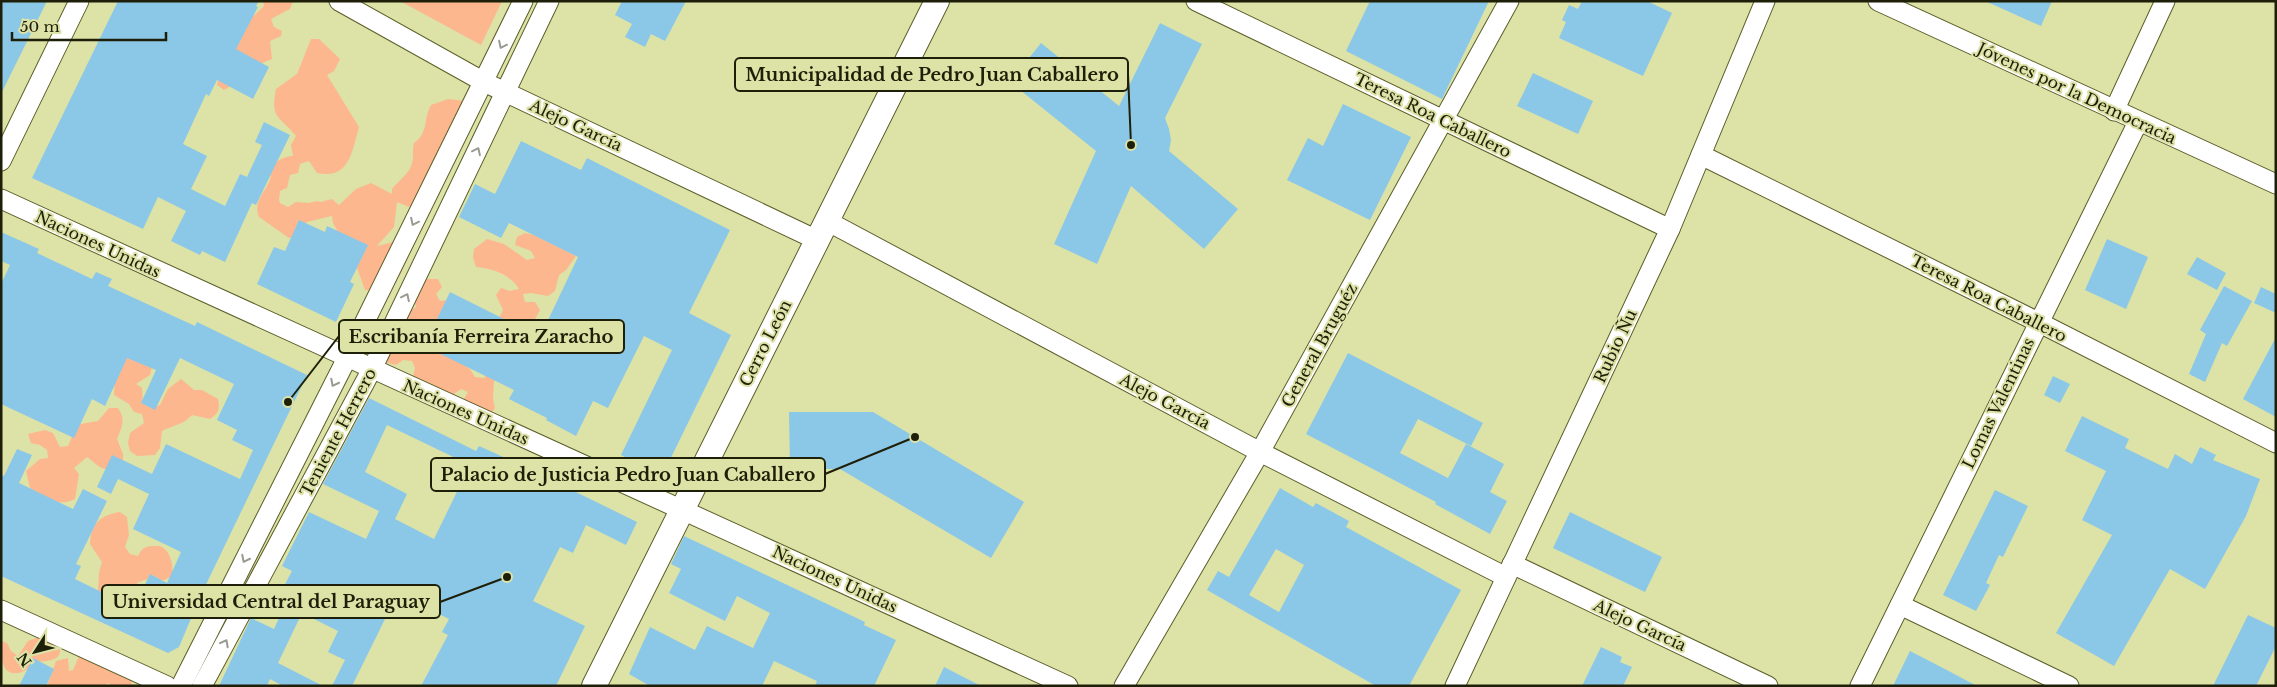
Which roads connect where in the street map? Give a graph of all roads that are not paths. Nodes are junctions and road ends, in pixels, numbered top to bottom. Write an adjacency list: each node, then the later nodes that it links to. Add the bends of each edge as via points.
1 (79, 1): 17 (street)
2 (340, 1): 11 (street, Alejo García)
3 (523, 1): 11 (street, Teniente Herrero, one-way to 11)
4 (549, 1): 12 (street, Teniente Herrero)
5 (937, 1): 23 (street, Cerro León)
6 (1196, 1): 14 (street, Teresa Roa Caballero)
7 (1509, 1): 14 (street, General Bruguéz)
8 (1765, 1): 16 (street, Rubio Ñu)
9 (1878, 1): 13 (street, Jóvenes por la Democracia)
10 (2165, 1): 13 (street)
11 (484, 82): 12 (street, Alejo García); 20 (street, Teniente Herrero)
12 (505, 92): 21 (street, Teniente Herrero, one-way to 12); 23 (street, Alejo García)
13 (2114, 111): 15 (street, Jóvenes por la Democracia)
14 (1445, 120): 22 (street, Teresa Roa Caballero); 28 (street, General Bruguéz)
15 (2138, 122): 18 (street, Jóvenes por la Democracia); 24 (street, Lomas Valentinas)
16 (1702, 155): 22 (street, Rubio Ñu); 24 (street, Teresa Roa Caballero)
17 (1, 161)
18 (2276, 184)
19 (1, 199): 25 (street, Naciones Unidas)
20 (424, 202): 21 (street); 25 (street, Teniente Herrero, one-way to 25)
21 (448, 212): 26 (street, Teniente Herrero, one-way to 21)
22 (1670, 229): 32 (street, Rubio Ñu)
23 (822, 230): 28 (street, Alejo García); 29 (street, Cerro León)
24 (2038, 322): 27 (street, Teresa Roa Caballero); 33 (street, Lomas Valentinas)
25 (347, 358): 26 (street, Naciones Unidas); 30 (street, Teniente Herrero, one-way to 30)
26 (372, 369): 29 (street, Naciones Unidas); 31 (street, Teniente Herrero)
27 (2276, 443)
28 (1260, 452): 32 (street, Alejo García); 40 (street, General Bruguéz)
29 (681, 509): 38 (street, Cerro León); 39 (street, Naciones Unidas)
30 (258, 534): 31 (street); 36 (street, Teniente Herrero, one-way to 36)
31 (278, 544): 37 (street, Teniente Herrero, one-way to 31)
32 (1509, 570): 41 (street, Rubio Ñu); 42 (street, Alejo García)
33 (1900, 604): 43 (street, Lomas Valentinas); 44 (street)
34 (1, 610): 35 (street)
35 (167, 686)
36 (180, 686)
37 (202, 686)
38 (594, 686)
39 (1068, 686)
40 (1124, 686)
41 (1455, 686)
42 (1768, 686)
43 (1860, 686)
44 (2069, 686)

